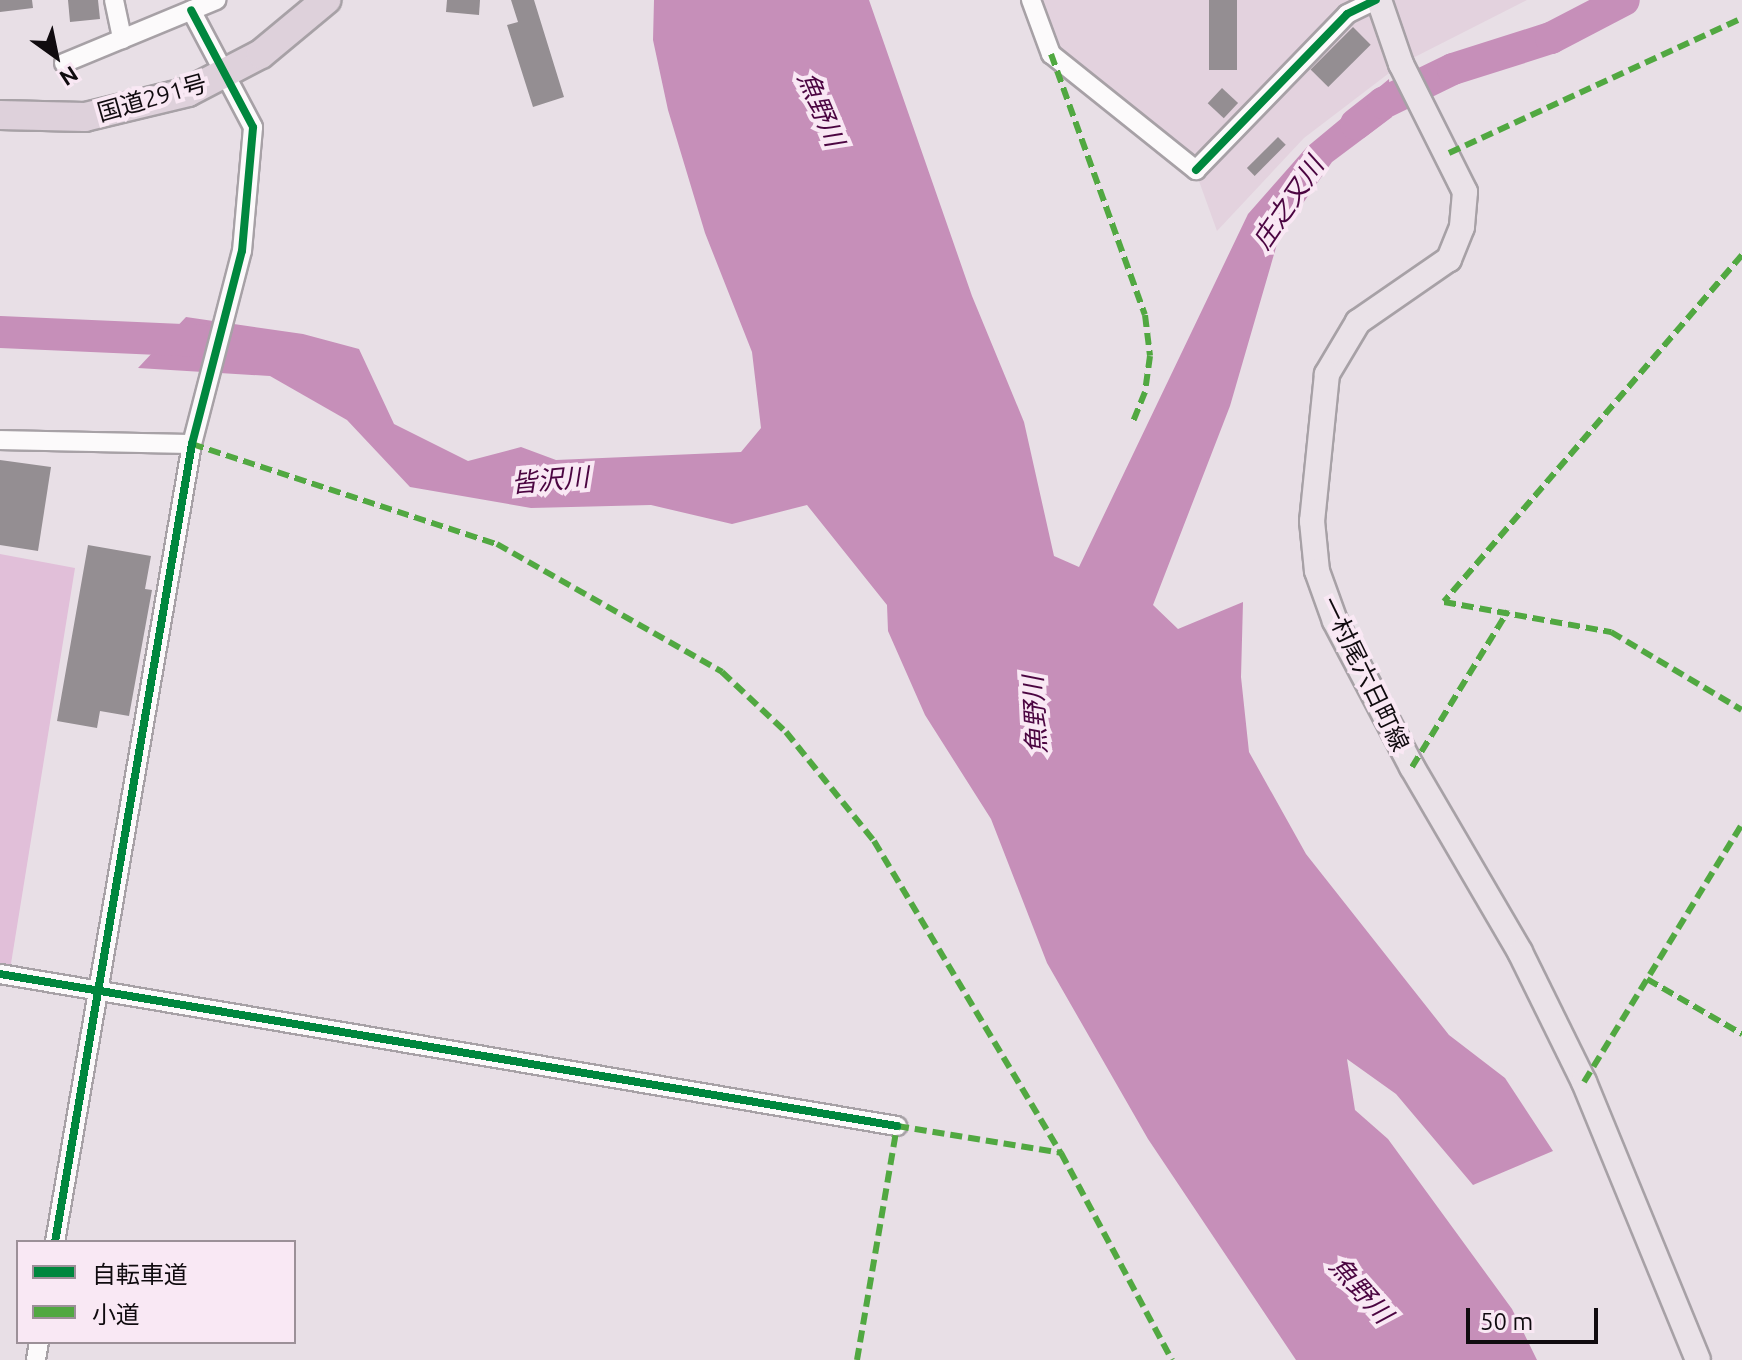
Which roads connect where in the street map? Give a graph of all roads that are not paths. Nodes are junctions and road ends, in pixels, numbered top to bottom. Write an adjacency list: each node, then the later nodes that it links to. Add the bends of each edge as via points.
1 (114, 0): 7 (street)
2 (216, 0): 6 (street)
3 (326, 0): 9 (highway, 国道291号, via 300,26)
4 (1031, 0): 5 (street, via 1051,54 1196,170 1347,14)
5 (1378, 0): 17 (main road, 一村尾六日町線, via 1401,64 1465,192 1462,227 1449,259 1358,322 1327,374 1312,521 1317,571 1335,621 1520,952 1584,1082)
6 (191, 10): 7 (street); 9 (street)
7 (122, 39): 8 (street)
8 (64, 63)
9 (222, 77): 10 (highway, 国道291号, via 116,112 85,117); 12 (street, via 253,127 242,251)
10 (0, 115)
11 (0, 440): 12 (street)
12 (192, 444): 14 (street)
13 (0, 974): 14 (street)
14 (96, 990): 15 (street); 16 (street)
15 (897, 1126)
16 (55, 1240)
17 (1698, 1360)

